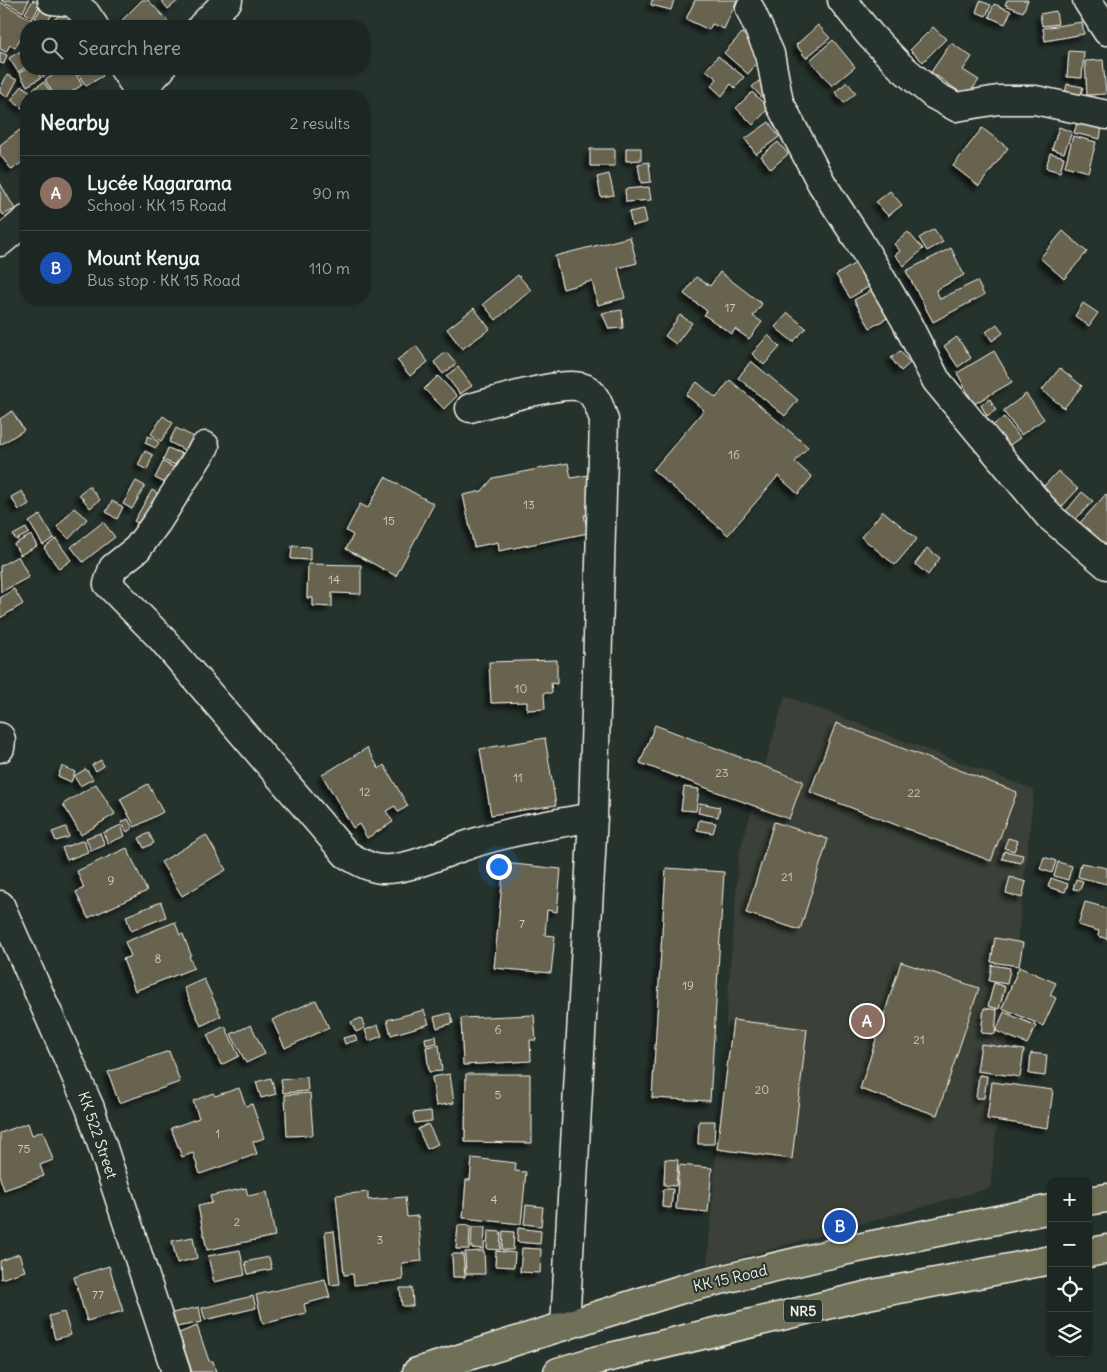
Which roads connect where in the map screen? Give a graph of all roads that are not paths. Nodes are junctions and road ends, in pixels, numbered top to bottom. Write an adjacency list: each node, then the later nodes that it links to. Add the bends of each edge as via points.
1 (52, 0): 6 (street, via 72,2)
2 (228, 0): 7 (street)
3 (842, 0): 13 (street, via 900,66 934,95 956,107 998,100 1035,100)
4 (1087, 0): 8 (street)
5 (750, 10): 18 (street, via 770,54 779,102 822,184 905,319 936,380 1049,516)
6 (90, 20)
7 (208, 20)
8 (1107, 31)
9 (127, 75): 11 (street)
10 (155, 75): 12 (street)
11 (135, 90)
12 (141, 90)
13 (1107, 115)
14 (20, 225): 15 (street)
15 (0, 242)
16 (470, 408): 21 (street, via 560,386 581,386 596,399 604,420)
17 (205, 446): 21 (street, via 137,549 113,568 108,584 162,639 346,854 380,869 400,868 516,830)
18 (1107, 565)
19 (0, 737): 20 (street)
20 (0, 748)
21 (594, 817): 29 (street)
22 (0, 905): 30 (street, KK 522 Street, via 90,1108)
23 (1107, 1198): 24 (highway)
24 (1092, 1200)
25 (1047, 1210): 29 (highway, KK 15 Road, via 843,1251 682,1289)
26 (1107, 1249): 27 (highway)
27 (1092, 1252)
28 (1047, 1261): 32 (highway, NR5, via 873,1294)
29 (565, 1326): 31 (highway, KK 15 Road)
30 (176, 1372)
31 (417, 1372)
32 (558, 1372)

